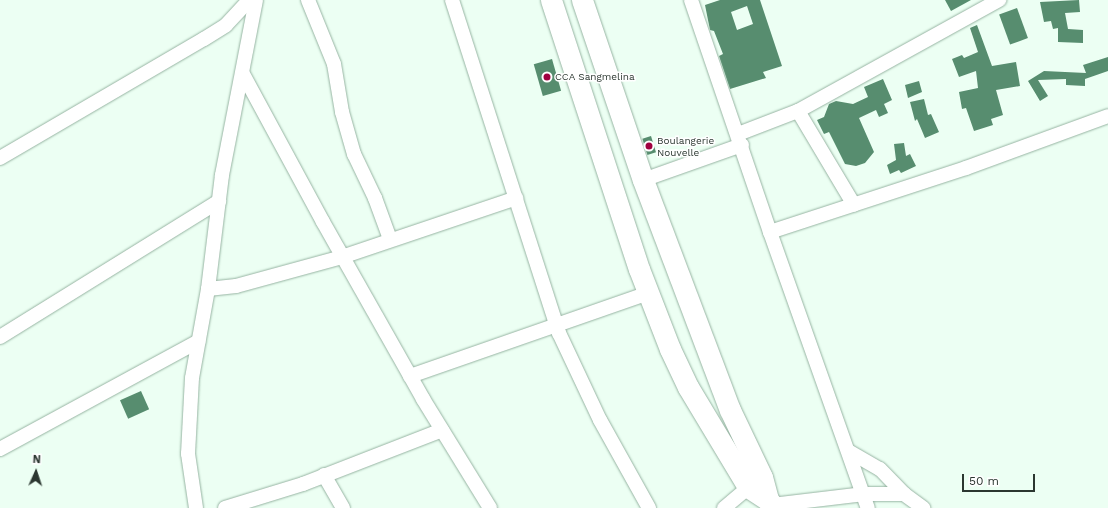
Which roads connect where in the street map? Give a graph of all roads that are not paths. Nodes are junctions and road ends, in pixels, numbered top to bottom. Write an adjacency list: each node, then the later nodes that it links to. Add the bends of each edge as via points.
1 (249, 0): 15 (street, via 226,25 204,39)
2 (256, 0): 11 (street)
3 (308, 0): 23 (street, via 334,64 342,112 354,154 375,198)
4 (452, 0): 17 (street)
5 (551, 0): 10 (highway)
6 (582, 0): 9 (highway)
7 (691, 0): 14 (street)
8 (999, 0): 12 (street)
9 (599, 52): 10 (highway); 16 (highway)
10 (572, 63): 21 (highway)
11 (243, 74): 18 (street); 24 (street)
12 (798, 111): 14 (street); 19 (street)
13 (1108, 116): 19 (street, via 966,168)
14 (740, 140): 16 (street); 22 (street)
15 (0, 158)
16 (643, 180): 20 (highway)
17 (516, 198): 23 (street); 27 (street)
18 (219, 201): 25 (street); 28 (street)
19 (854, 205): 22 (street)
20 (657, 215): 21 (highway); 35 (highway)
21 (625, 226): 26 (highway)
22 (770, 232): 33 (street)
23 (390, 239): 24 (street)
24 (342, 257): 25 (street, via 236,286); 30 (street)
25 (208, 289): 29 (street)
26 (648, 293): 27 (street); 35 (highway, via 688,386)
27 (556, 325): 30 (street); 43 (street, via 600,420)
28 (0, 337)
29 (199, 341): 32 (street); 39 (street, via 192,378 188,454)
30 (410, 376): 31 (street)
31 (442, 430): 34 (street); 42 (street)
32 (0, 449)
33 (850, 452): 36 (street); 37 (street, via 880,469)
34 (324, 475): 40 (street); 41 (street)
35 (755, 482): 38 (highway); 44 (street)
36 (864, 494): 37 (street); 38 (street); 45 (street)
37 (904, 494): 46 (street)
38 (772, 504)
39 (196, 508)
40 (225, 508)
41 (343, 508)
42 (490, 508)
43 (649, 508)
44 (724, 508)
45 (868, 508)
46 (923, 508)

